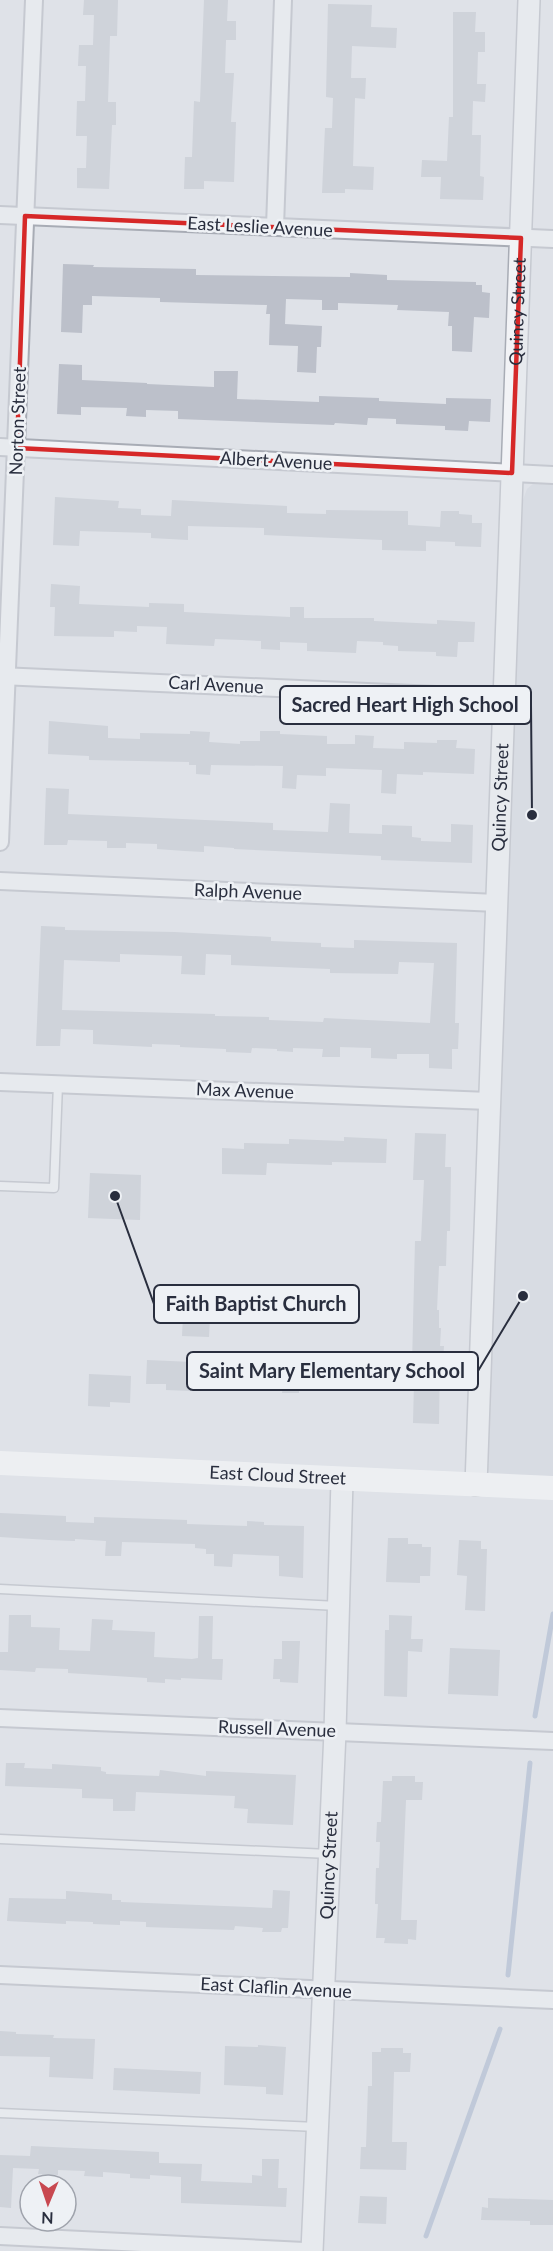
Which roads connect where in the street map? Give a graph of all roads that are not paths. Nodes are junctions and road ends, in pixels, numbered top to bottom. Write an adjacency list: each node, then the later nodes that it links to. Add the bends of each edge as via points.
1 (34, 0): 5 (street, Norton Street)
2 (284, 0): 6 (street)
3 (529, 0): 7 (street, Quincy Street)
4 (0, 215): 5 (street, East Leslie Avenue)
5 (25, 216): 6 (street, East Leslie Avenue); 10 (street, Norton Street)
6 (275, 227): 7 (street, East Leslie Avenue)
7 (521, 238): 8 (street, East Leslie Avenue); 11 (street, Quincy Street)
8 (553, 239)
9 (0, 447): 10 (street, Albert Avenue)
10 (17, 448): 11 (street, Albert Avenue); 13 (street, Norton Street)
11 (512, 473): 12 (street, Albert Avenue); 14 (street, Quincy Street)
12 (553, 475)
13 (4, 676): 14 (street, Carl Avenue); 15 (street, Norton Street)
14 (504, 698): 17 (street, Quincy Street)
15 (0, 842)
16 (0, 881): 17 (street, Ralph Avenue)
17 (497, 903): 20 (street, Quincy Street)
18 (0, 1082): 19 (street, Max Avenue)
19 (58, 1084): 20 (street, Max Avenue); 21 (lane, via 54,1188)
20 (489, 1101): 24 (street, Quincy Street)
21 (0, 1186)
22 (0, 1463): 23 (main road, East Cloud Street)
23 (342, 1480): 24 (main road, East Cloud Street); 27 (street, Quincy Street)
24 (476, 1485): 25 (main road, East Cloud Street)
25 (553, 1488)
26 (0, 1589): 27 (lane)
27 (338, 1606): 29 (street, Quincy Street)
28 (0, 1718): 29 (street, Russell Avenue)
29 (334, 1731): 30 (street, Russell Avenue); 32 (street, Quincy Street)
30 (553, 1741)
31 (0, 1839): 32 (lane)
32 (330, 1854): 34 (street, Quincy Street)
33 (0, 1975): 34 (street, East Claflin Avenue)
34 (324, 1991): 35 (street, East Claflin Avenue); 37 (street, Quincy Street)
35 (553, 2000)
36 (0, 2113): 37 (lane)
37 (318, 2127): 40 (street, Quincy Street)
38 (0, 2236): 39 (street)
39 (304, 2251)
40 (312, 2251)

